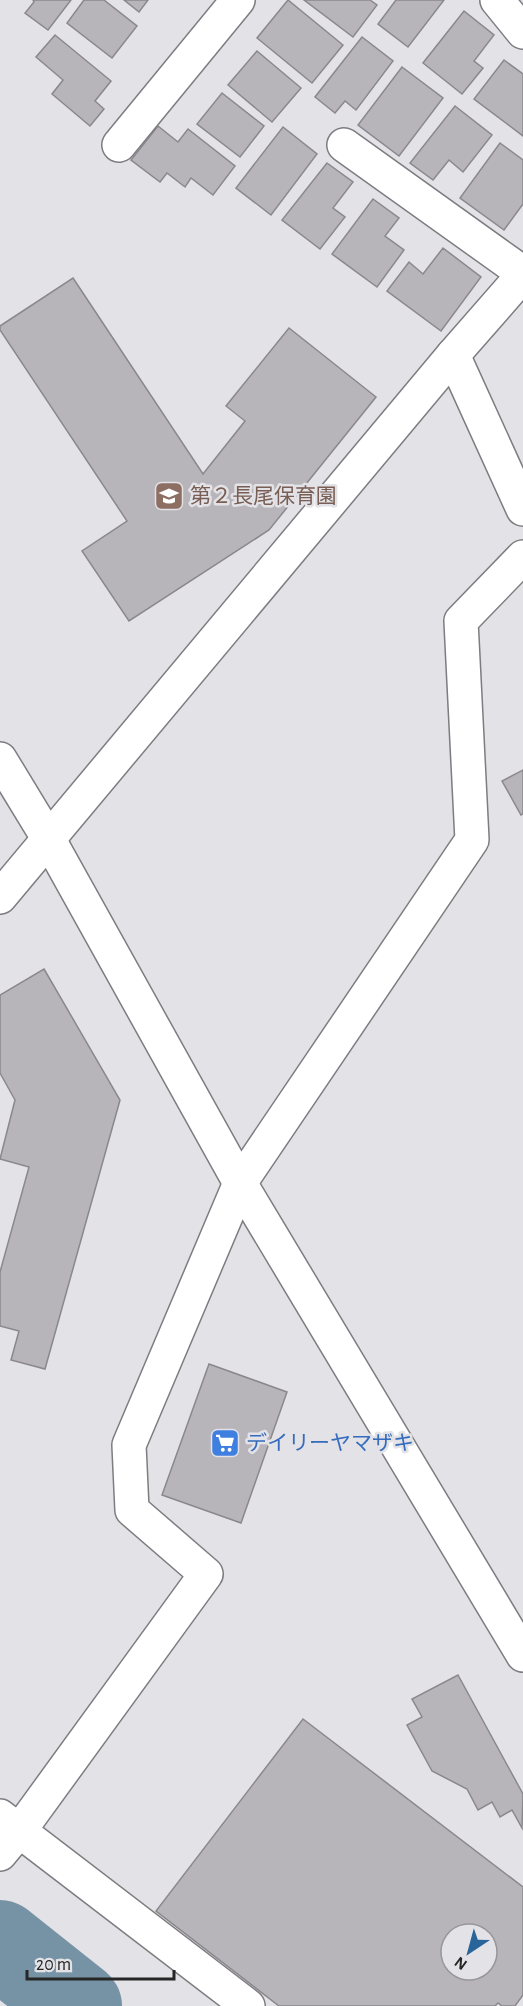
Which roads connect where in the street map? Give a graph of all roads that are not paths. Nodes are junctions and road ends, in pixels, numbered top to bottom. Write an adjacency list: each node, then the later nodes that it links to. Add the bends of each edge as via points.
1 (238, 0): 4 (street)
2 (497, 0): 3 (street)
3 (523, 32)
4 (119, 145)
5 (344, 145): 6 (street)
6 (523, 274): 7 (street)
7 (453, 355): 8 (street); 11 (street)
8 (523, 509)
9 (523, 557): 13 (street, via 461,621 472,840)
10 (0, 759): 11 (street)
11 (48, 838): 12 (street); 13 (street)
12 (0, 897)
13 (240, 1183): 14 (street); 15 (street, via 129,1444 132,1510 206,1574)
14 (523, 1655)
15 (7, 1833): 16 (street)
16 (248, 2006)

